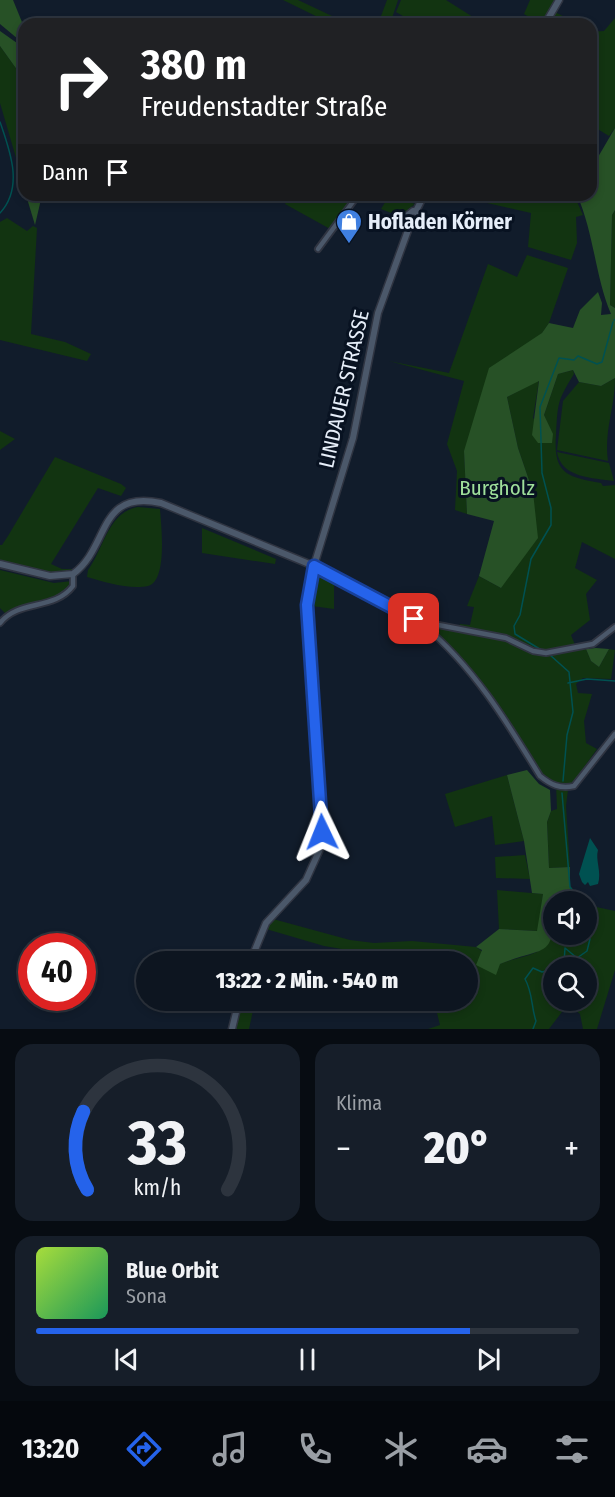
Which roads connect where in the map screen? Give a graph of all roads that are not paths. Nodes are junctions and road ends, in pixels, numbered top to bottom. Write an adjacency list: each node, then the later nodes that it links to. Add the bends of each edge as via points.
1 (559, 0): 2 (street)
2 (548, 18)
3 (354, 201): 5 (street)
4 (421, 201): 7 (street, LINDAUER STRASSE, via 416,211 419,219 411,222 378,313 353,438)
5 (318, 249)
6 (0, 564): 8 (street, via 50,576)
7 (314, 566): 8 (street, via 160,503 139,500 120,506 111,514 87,559); 10 (street); 13 (street, LINDAUER STRASSE, via 307,605 323,815 320,849 302,886 266,923)
8 (73, 574): 9 (street, via 74,583 65,595 12,612)
9 (0, 623)
10 (423, 625): 11 (street, via 491,634 546,653 592,644); 12 (street, via 498,707 540,776 548,782 559,787 574,786)
11 (615, 627)
12 (615, 734)
13 (255, 951)
14 (237, 1011): 15 (street)
15 (231, 1029)

